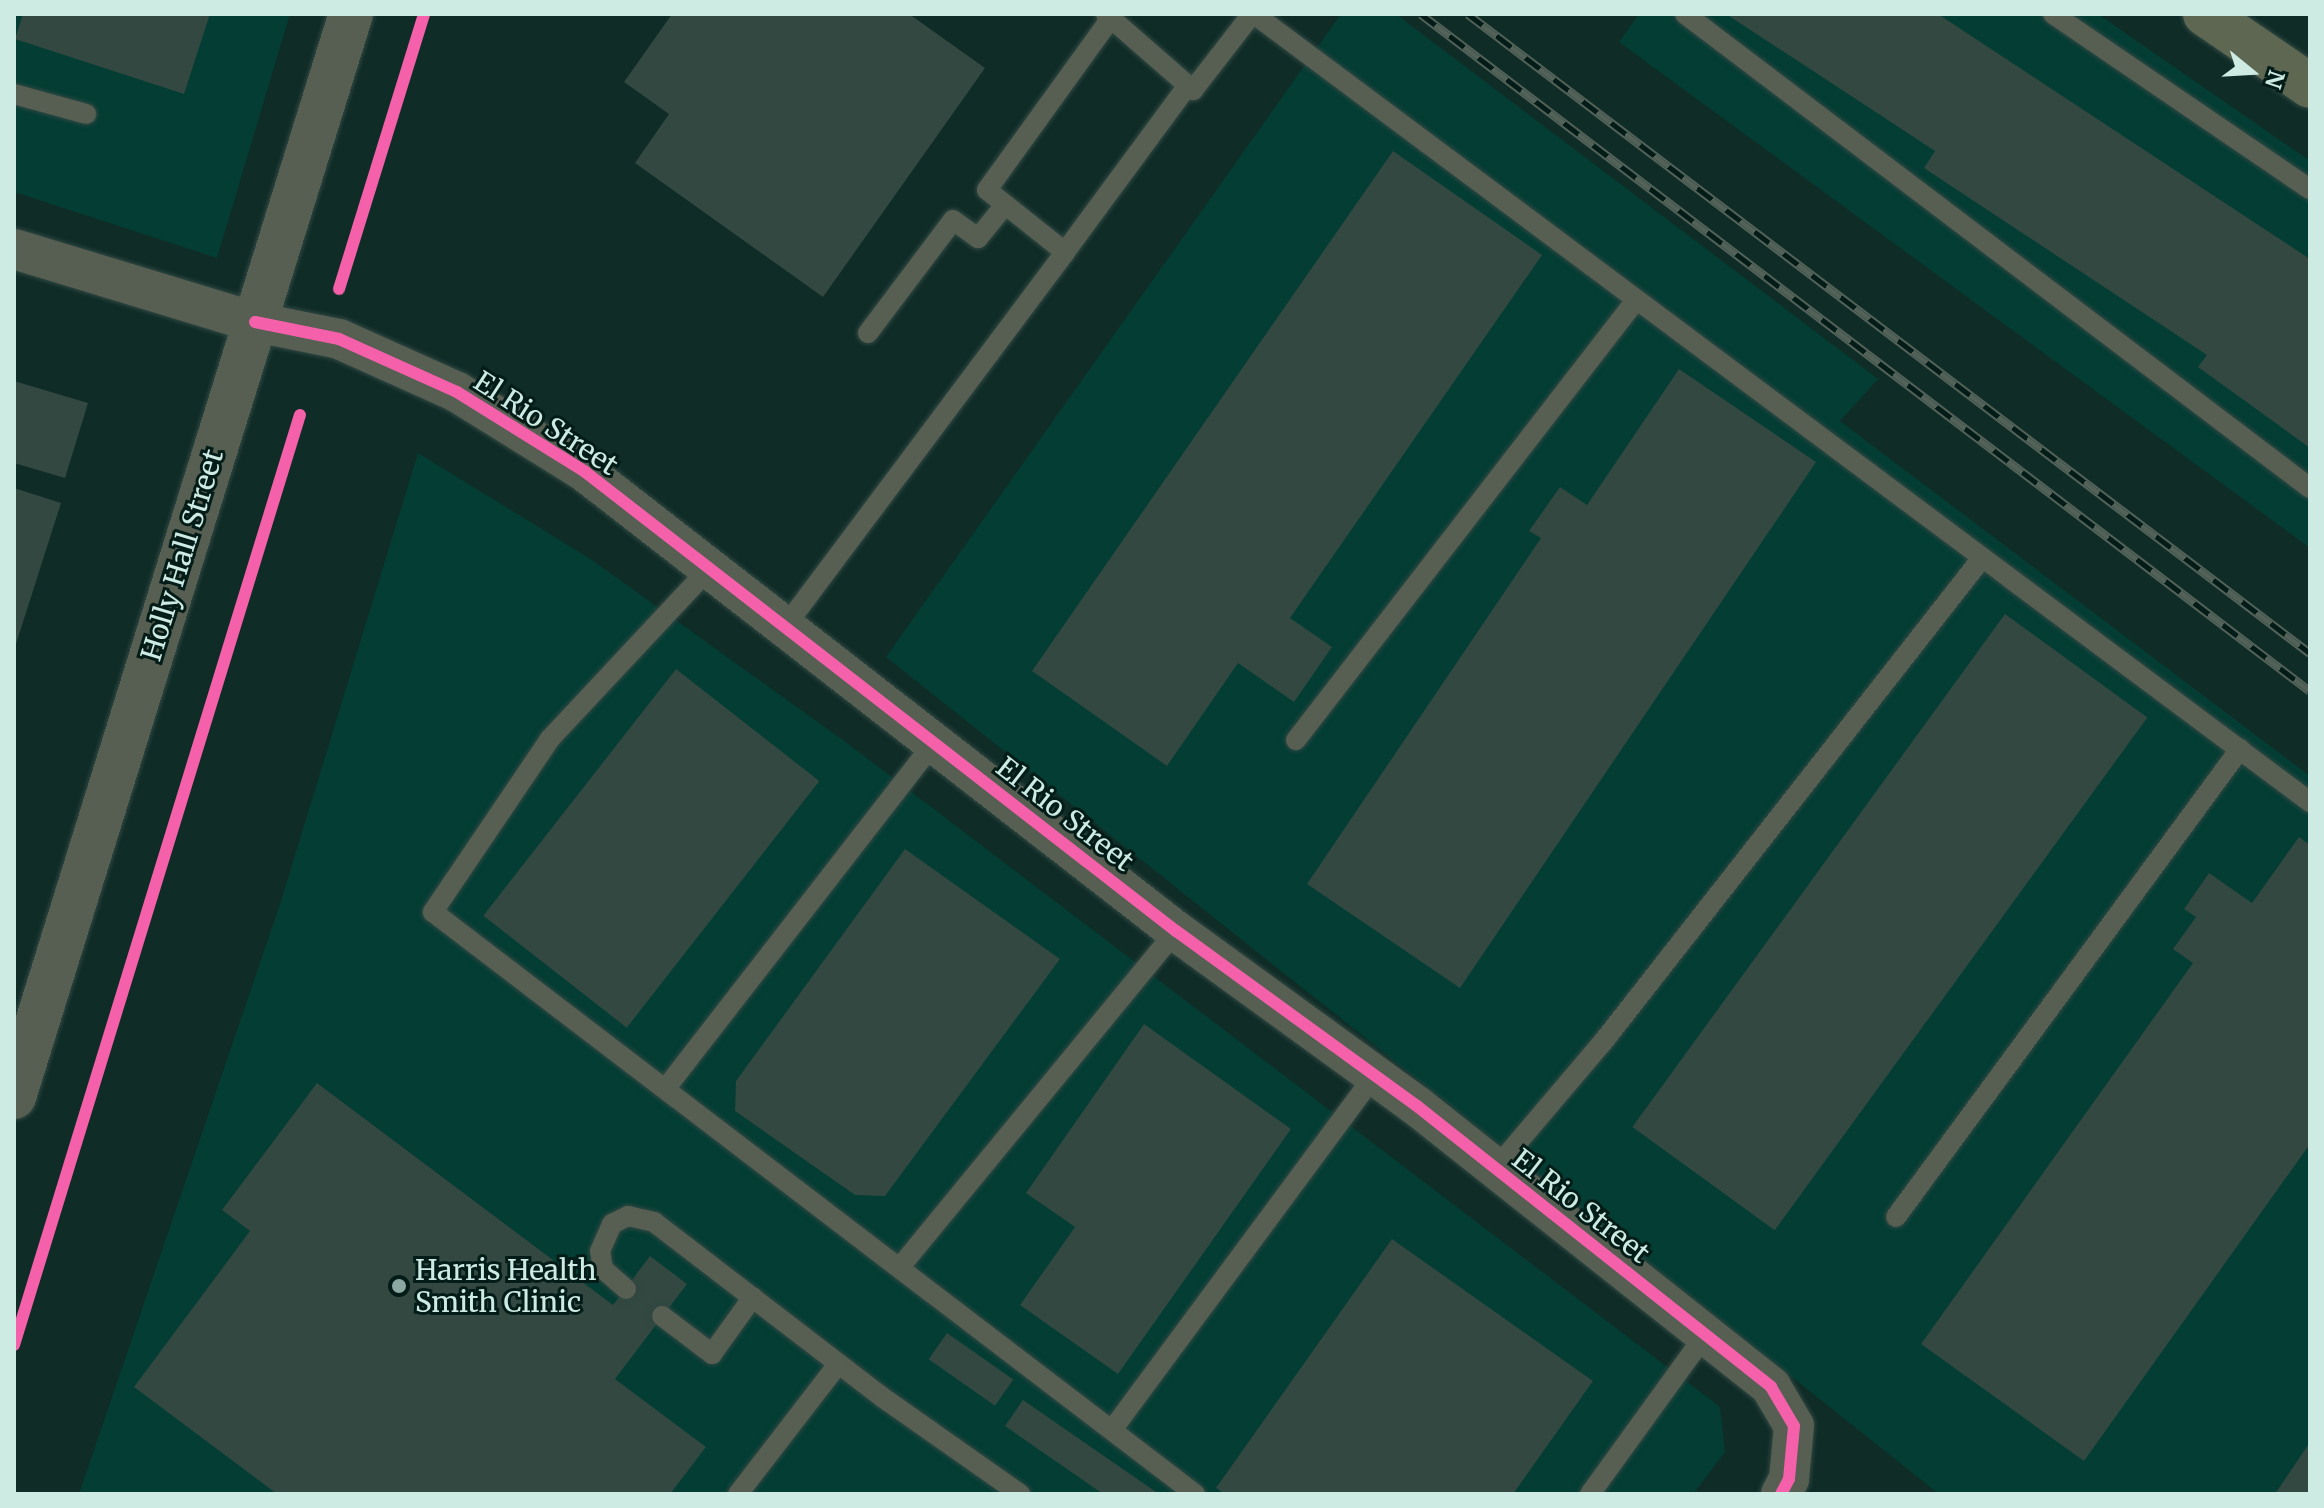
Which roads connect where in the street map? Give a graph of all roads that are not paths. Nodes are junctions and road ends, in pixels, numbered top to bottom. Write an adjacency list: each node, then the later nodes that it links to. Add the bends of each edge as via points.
1 (351, 14): 16 (street, Holly Hall Street)
2 (1253, 14): 7 (lane, via 1193,90); 15 (lane)
3 (1685, 14): 18 (lane)
4 (2053, 14): 11 (lane)
5 (2205, 14): 8 (main road)
6 (1108, 16): 7 (lane); 12 (lane, via 987,190)
7 (1188, 85): 14 (lane)
8 (2310, 86)
9 (14, 94): 10 (lane)
10 (86, 114)
11 (2310, 189)
12 (1005, 205): 14 (lane); 17 (lane, via 978,238 953,220)
13 (14, 249): 16 (street, El Rio Street)
14 (1065, 252): 21 (lane)
15 (1636, 300): 19 (lane); 22 (lane)
16 (255, 322): 20 (street, El Rio Street, via 339,339 457,392 584,471); 29 (street, Holly Hall Street)
17 (868, 333)
18 (2310, 488)
19 (1982, 558): 24 (lane); 30 (lane, via 1603,1042)
20 (707, 571): 21 (street, El Rio Street); 28 (lane, via 550,739 433,912)
21 (784, 628): 23 (street, El Rio Street)
22 (1296, 740)
23 (934, 742): 26 (street, El Rio Street); 28 (lane)
24 (2240, 749): 25 (lane); 31 (lane)
25 (2310, 802)
26 (1176, 931): 27 (street, El Rio Street); 32 (lane)
27 (1375, 1075): 30 (street, El Rio Street); 38 (lane)
28 (666, 1088): 32 (lane)
29 (14, 1097)
30 (1496, 1168): 36 (street, El Rio Street)
31 (1896, 1217)
32 (900, 1267): 38 (lane)
33 (626, 1289): 34 (lane, via 603,1269 600,1251 612,1224 628,1216 654,1222)
34 (753, 1297): 35 (lane, via 712,1354); 37 (lane)
35 (662, 1316)
36 (1705, 1335): 39 (street, El Rio Street, via 1771,1387 1794,1426); 43 (lane)
37 (838, 1364): 40 (lane); 41 (lane)
38 (1112, 1430): 42 (lane)
39 (1792, 1489)
40 (738, 1494)
41 (1020, 1494)
42 (1195, 1494)
43 (1590, 1494)

